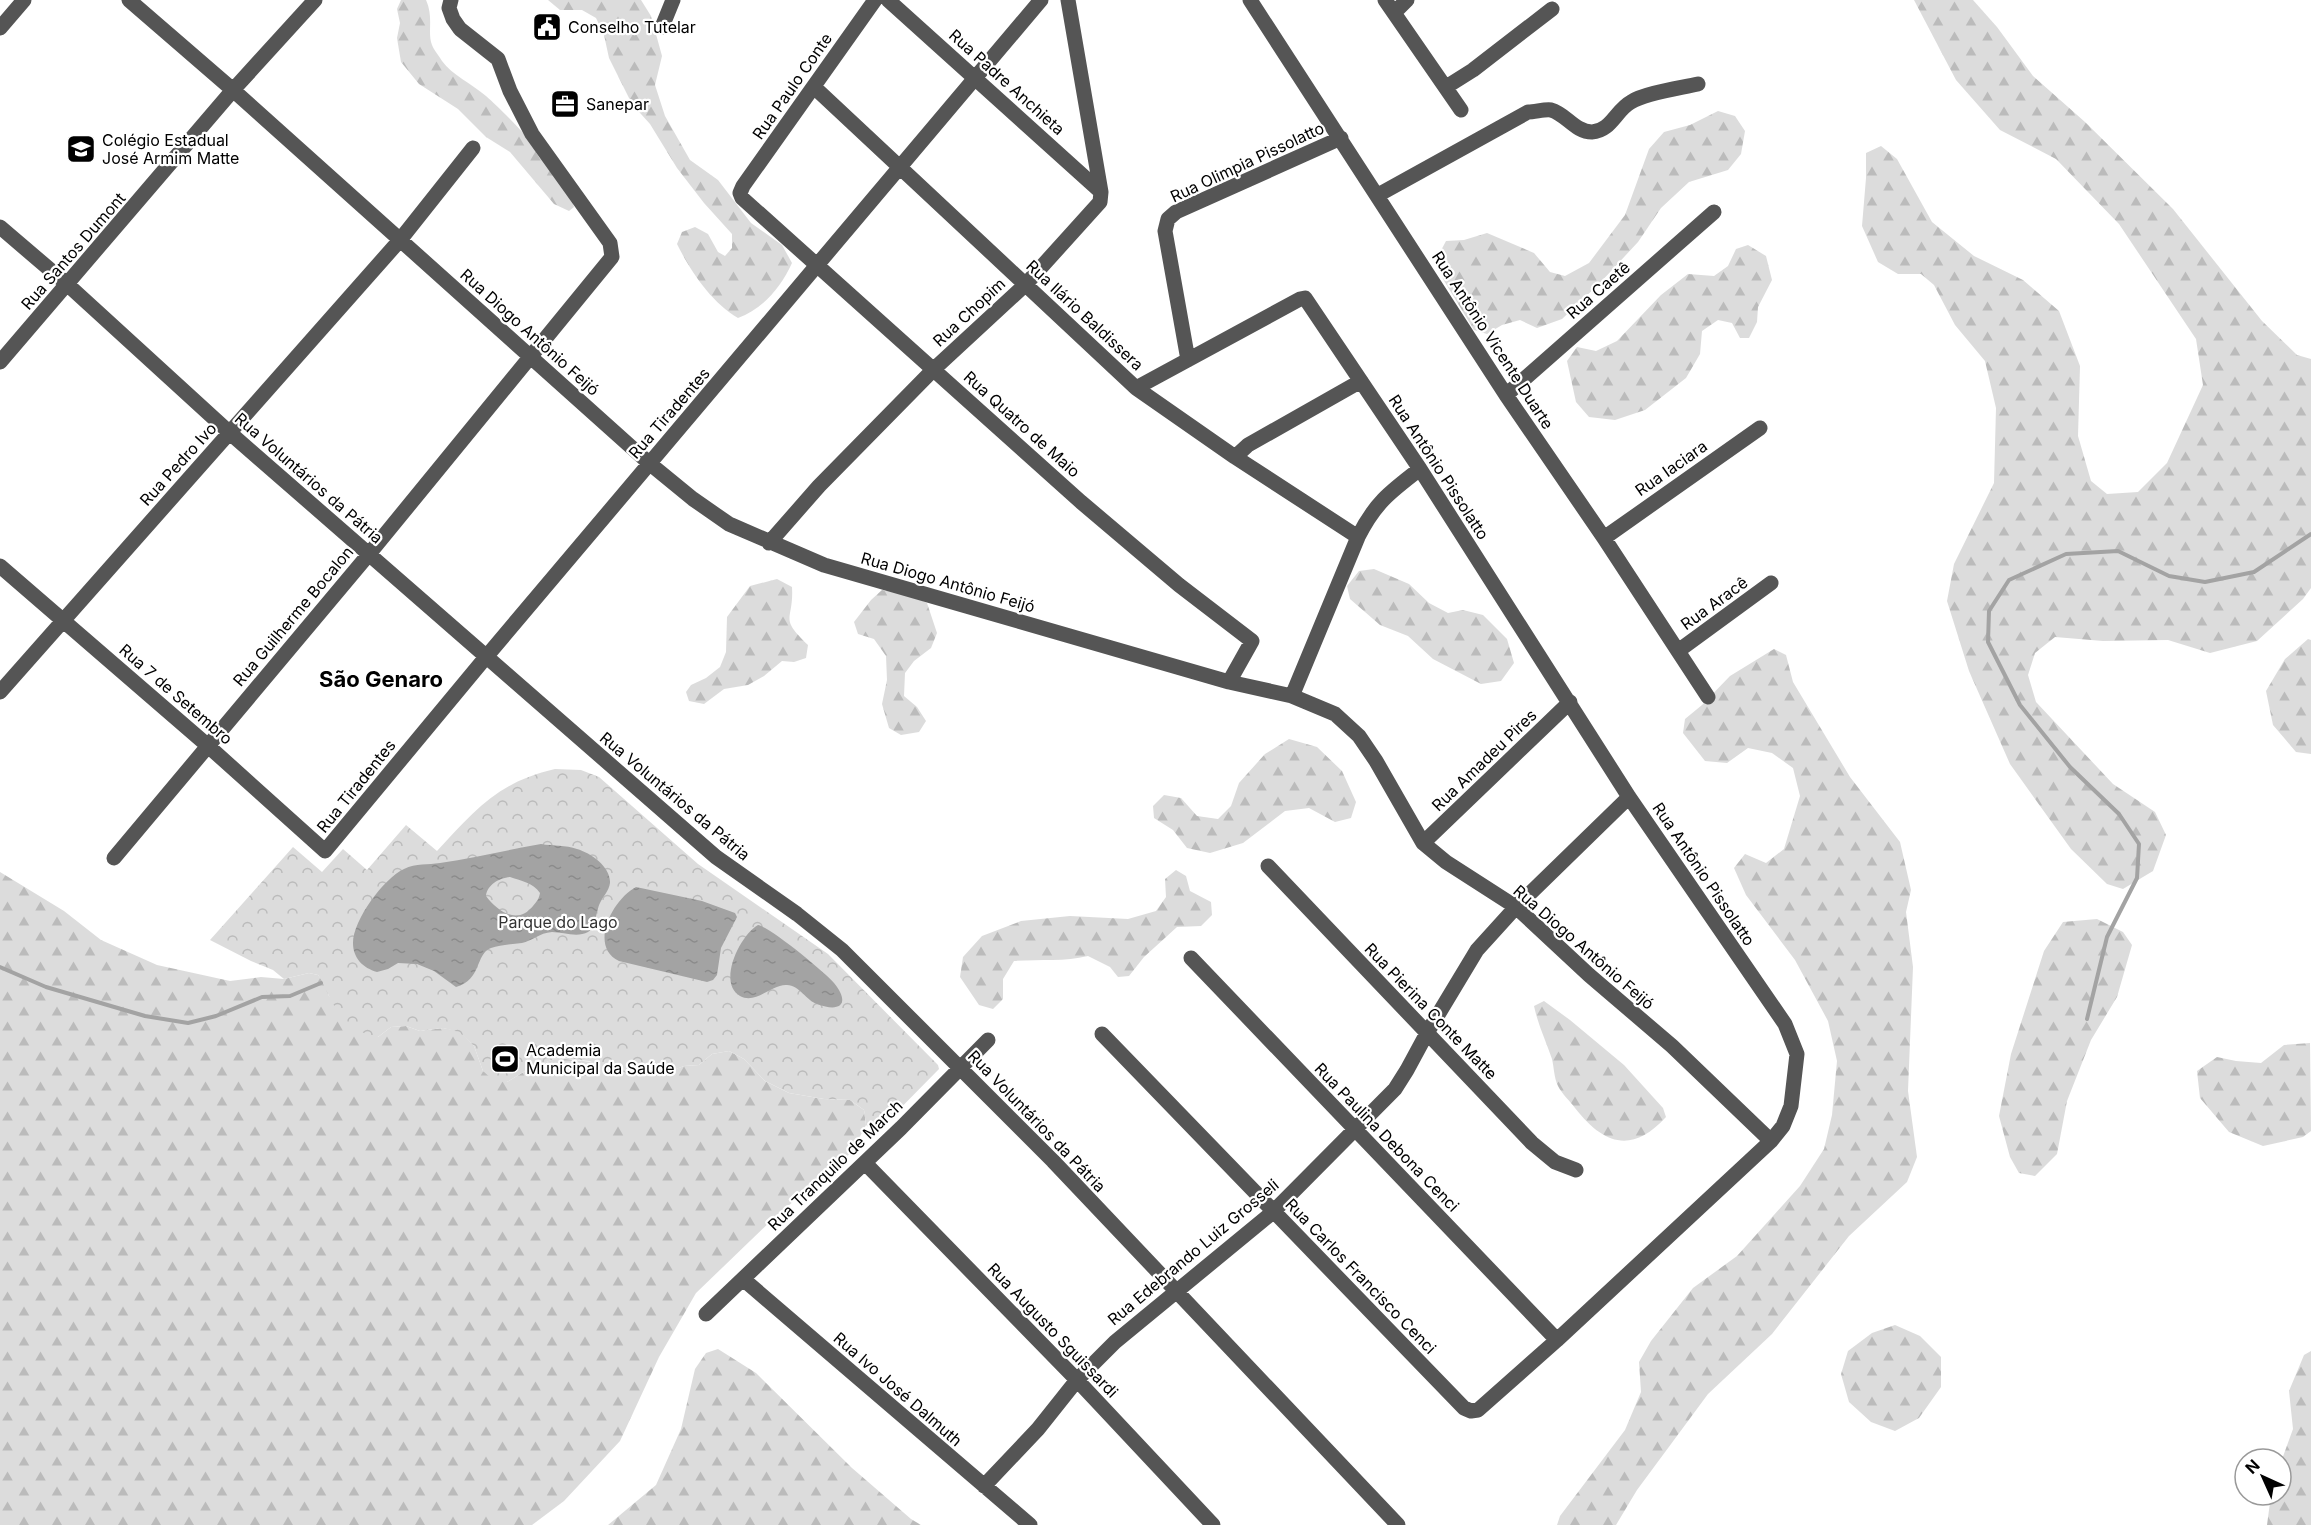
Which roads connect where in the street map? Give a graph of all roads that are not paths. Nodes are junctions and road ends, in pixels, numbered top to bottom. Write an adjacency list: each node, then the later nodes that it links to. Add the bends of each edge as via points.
1 (24, 0): 15 (street)
2 (129, 0): 20 (street, Rua Diogo Antônio Feijó)
3 (315, 0): 20 (street, Rua Santos Dumont)
4 (451, 0): 34 (street, Rua Guilherme Bocalon, via 449,8 460,29 498,59 532,134 610,243 612,257)
5 (673, 0): 14 (street)
6 (875, 0): 18 (street, Rua Paulo Conte)
7 (888, 0): 16 (street, Rua Padre Anchieta)
8 (1041, 0): 16 (street, Rua Tiradentes)
9 (1068, 0): 25 (street)
10 (1250, 0): 22 (street, Rua Antônio Vicente Duarte)
11 (1407, 0): 12 (street)
12 (1390, 6): 19 (street)
13 (1552, 9): 19 (street)
14 (662, 27)
15 (0, 28)
16 (976, 78): 24 (street, Rua Tiradentes); 25 (street, Rua Padre Anchieta)
17 (1698, 84): 27 (street, via 1633,100 1621,108 1611,123 1590,132 1552,110 1528,112)
18 (814, 87): 24 (street, Rua Ilário Baldissera); 26 (street, Rua Paulo Conte)
19 (1446, 87): 21 (street)
20 (234, 90): 30 (street, Rua Diogo Antônio Feijó); 33 (street, Rua Santos Dumont)
21 (1461, 110)
22 (1341, 138): 27 (street, Rua Antônio Vicente Duarte); 35 (street, Rua Olimpia Pissolatto, via 1168,219 1165,231)
23 (473, 148): 30 (street, Rua Pedro Ivo)
24 (901, 167): 31 (street, Rua Tiradentes); 32 (street, Rua Ilário Baldissera)
25 (1101, 192): 32 (street, Rua Chopim, via 1100,202)
26 (740, 193): 31 (street, Rua Quatro de Maio)
27 (1378, 195): 40 (street, Rua Antônio Vicente Duarte)
28 (1714, 212): 40 (street, Rua Caetê)
29 (0, 227): 33 (street, Rua Voluntários da Pátria)
30 (400, 240): 34 (street, Rua Diogo Antônio Feijó); 42 (street, Rua Pedro Ivo)
31 (818, 267): 37 (street, Rua Quatro de Maio); 44 (street, Rua Tiradentes)
32 (1026, 284): 37 (street, Rua Chopim); 39 (street, Rua Ilário Baldissera)
33 (68, 285): 36 (street, Rua Santos Dumont); 42 (street, Rua Voluntários da Pátria)
34 (530, 356): 44 (street, Rua Diogo Antônio Feijó); 49 (street, Rua Guilherme Bocalon)
35 (1188, 360): 38 (street, Rua Antônio Pissolatto, via 1305,298); 39 (street)
36 (0, 362)
37 (934, 369): 48 (street, Rua Chopim); 55 (street, Rua Quatro de Maio, via 1081,502 1252,641)
38 (1361, 381): 43 (street); 45 (street, Rua Antônio Pissolatto)
39 (1136, 388): 43 (street, Rua Ilário Baldissera)
40 (1506, 395): 47 (street, Rua Antônio Vicente Duarte)
41 (1760, 428): 47 (street, Rua Iaciara)
42 (230, 433): 49 (street, Rua Voluntários da Pátria); 52 (street, Rua Pedro Ivo)
43 (1234, 457): 46 (street, Rua Ilário Baldissera)
44 (649, 463): 48 (street, Rua Diogo Antônio Feijó, via 729,524); 54 (street, Rua Tiradentes)
45 (1420, 469): 46 (street, via 1388,494 1369,515); 59 (street, Rua Antônio Pissolatto)
46 (1358, 537): 57 (street)
47 (1604, 538): 53 (street, Rua Antônio Vicente Duarte)
48 (769, 543): 55 (street, Rua Diogo Antônio Feijó, via 824,565)
49 (369, 554): 54 (street, Rua Voluntários da Pátria); 60 (street, Rua Guilherme Bocalon)
50 (0, 566): 52 (street, Rua 7 de Setembro)
51 (1772, 583): 53 (street, Rua Aracê)
52 (63, 620): 56 (street, Rua Pedro Ivo); 60 (street, Rua 7 de Setembro)
53 (1678, 651): 58 (street, Rua Antônio Vicente Duarte)
54 (486, 657): 63 (street, Rua Tiradentes); 71 (street, Rua Voluntários da Pátria, via 716,857 842,950)
55 (1229, 682): 57 (street, Rua Diogo Antônio Feijó)
56 (0, 692)
57 (1292, 696): 62 (street, Rua Diogo Antônio Feijó, via 1335,714 1359,736)
58 (1708, 697)
59 (1570, 702): 61 (street, Rua Antônio Pissolatto); 62 (street, Rua Amadeu Pires)
60 (207, 745): 63 (street, Rua 7 de Setembro); 64 (street, Rua Guilherme Bocalon)
61 (1629, 797): 66 (street, Rua Edebrando Luiz Grosseli); 73 (street, Rua Antônio Pissolatto, via 1785,1024 1797,1054 1791,1106)
62 (1424, 843): 66 (street, Rua Diogo Antônio Feijó, via 1446,862)
63 (326, 851)
64 (114, 858)
65 (1269, 866): 68 (street, Rua Pierina Conte Matte)
66 (1516, 907): 68 (street, Rua Edebrando Luiz Grosseli, via 1477,950); 73 (street, Rua Diogo Antônio Feijó, via 1672,1046)
67 (1191, 958): 72 (street, Rua Paulina Debona Cenci)
68 (1427, 1033): 72 (street, Rua Edebrando Luiz Grosseli, via 1395,1089); 75 (street, Rua Pierina Conte Matte, via 1532,1143 1555,1162)
69 (1102, 1035): 76 (street, Rua Carlos Francisco Cenci)
70 (988, 1040): 71 (street, Rua Tranquilo de March)
71 (959, 1068): 74 (street, Rua Tranquilo de March); 78 (street, Rua Voluntários da Pátria, via 1053,1161)
72 (1353, 1129): 76 (street, Rua Edebrando Luiz Grosseli); 80 (street, Rua Paulina Debona Cenci)
73 (1771, 1141): 80 (street, Rua Antônio Pissolatto)
74 (865, 1163): 77 (street, Rua Tranquilo de March); 81 (street, Rua Augusto Sguissardi)
75 (1576, 1170)
76 (1273, 1212): 78 (street, Rua Edebrando Luiz Grosseli); 82 (street, Rua Carlos Francisco Cenci)
77 (743, 1279): 79 (street, Rua Tranquilo de March); 83 (street, Rua Ivo José Dalmuth)
78 (1174, 1291): 81 (street, Rua Edebrando Luiz Grosseli); 86 (street, Rua Voluntários da Pátria)
79 (706, 1314)
80 (1557, 1340): 82 (street, Rua Antônio Pissolatto, via 1478,1410)
81 (1077, 1380): 83 (street, Rua Edebrando Luiz Grosseli); 85 (street, Rua Augusto Sguissardi)
82 (1471, 1411)
83 (984, 1486): 84 (street, Rua Ivo José Dalmuth)
84 (1030, 1525)
85 (1213, 1525)
86 (1398, 1525)

